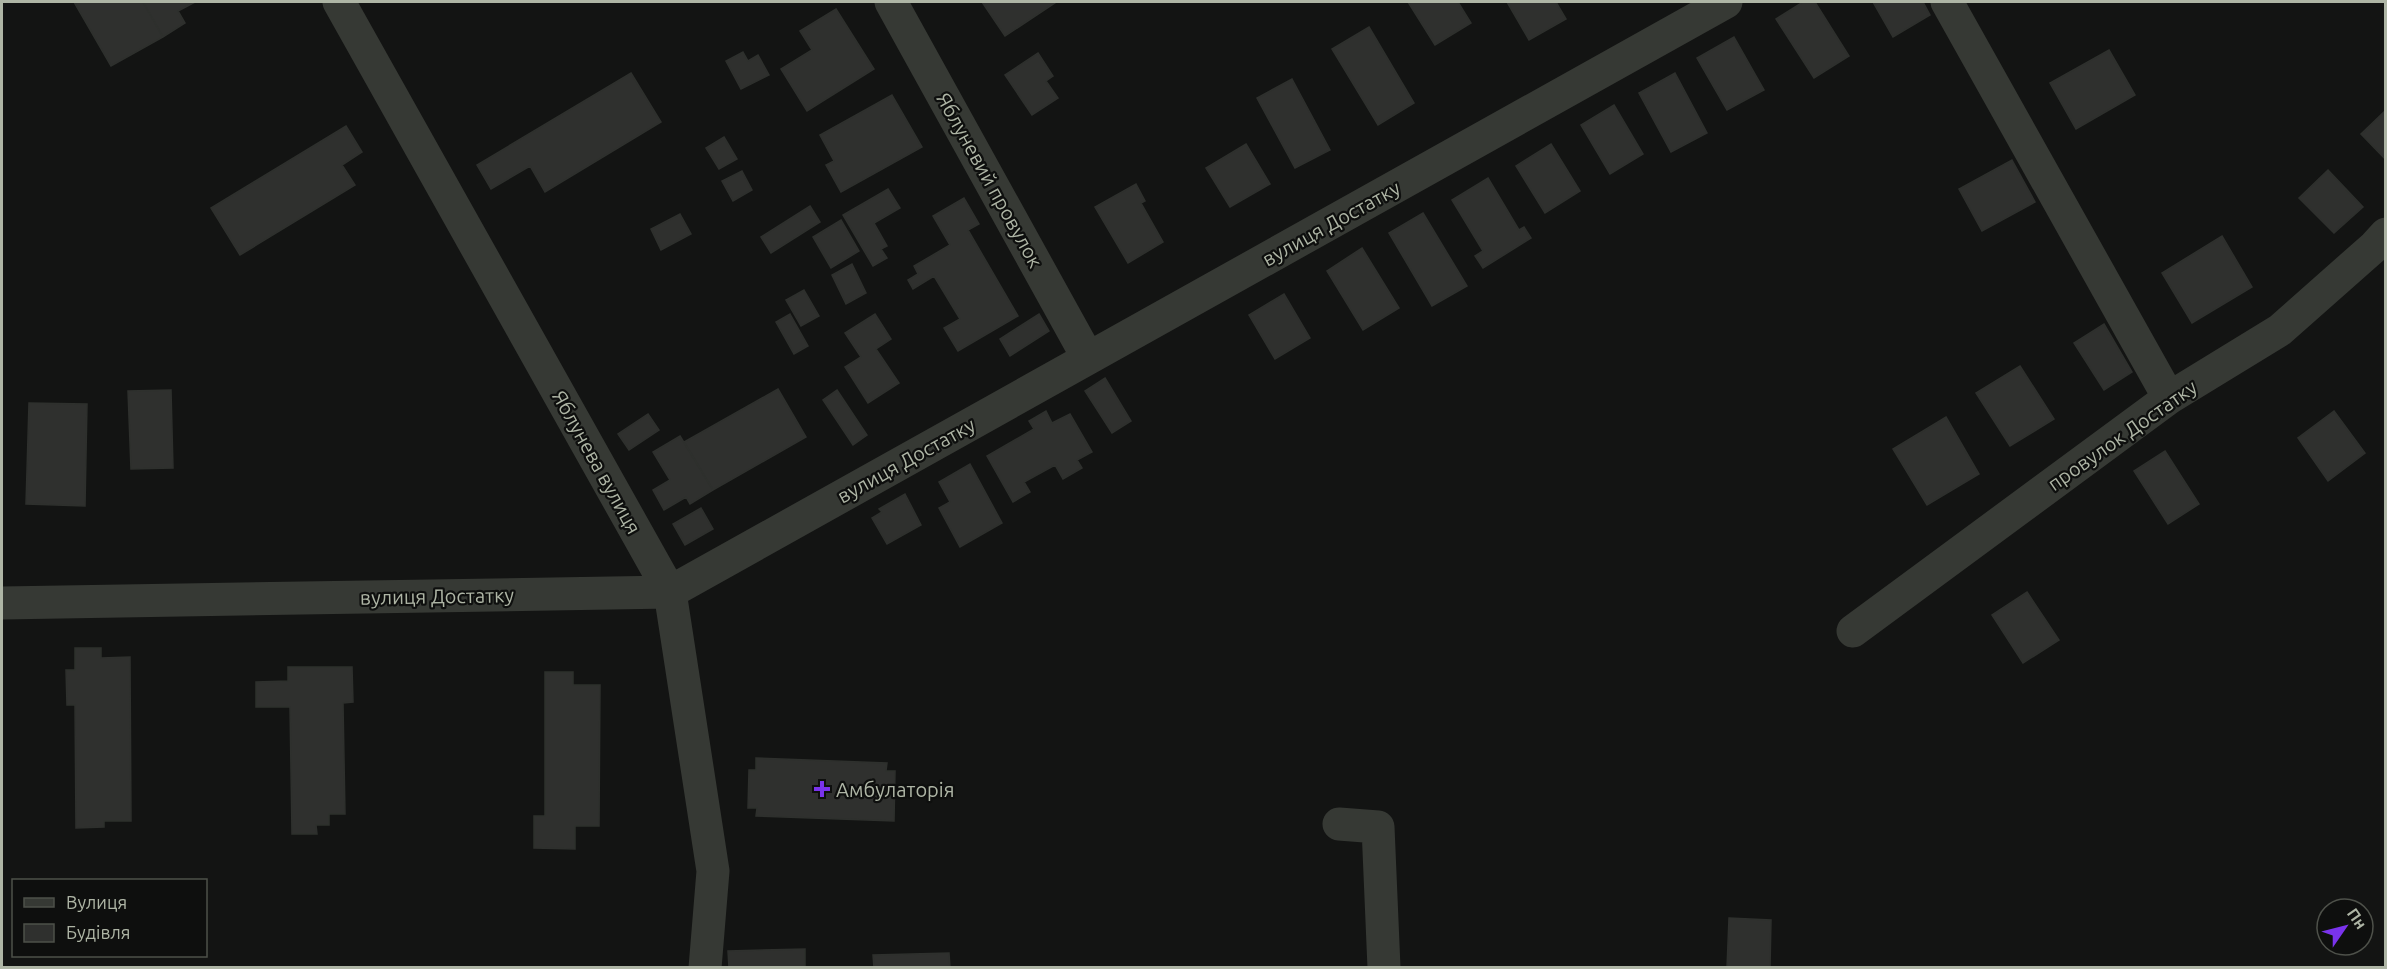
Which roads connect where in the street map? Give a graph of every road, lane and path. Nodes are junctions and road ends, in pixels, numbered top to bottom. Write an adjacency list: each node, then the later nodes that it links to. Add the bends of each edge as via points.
1 (339, 2): 8 (street, Яблунева вулиця)
2 (891, 2): 6 (street, Яблуневий провулок)
3 (1726, 2): 6 (street, вулиця Достатку)
4 (1947, 2): 7 (street)
5 (2385, 234): 7 (street, провулок Достатку, via 2280,330)
6 (1088, 358): 8 (street, вулиця Достатку)
7 (2169, 398): 10 (street, провулок Достатку)
8 (670, 592): 9 (street, вулиця Достатку); 12 (street, Яблунева вулиця, via 713,871)
9 (2, 603)
10 (1853, 631)
11 (1339, 825): 13 (street, via 1378,827)
12 (705, 968)
13 (1384, 968)

